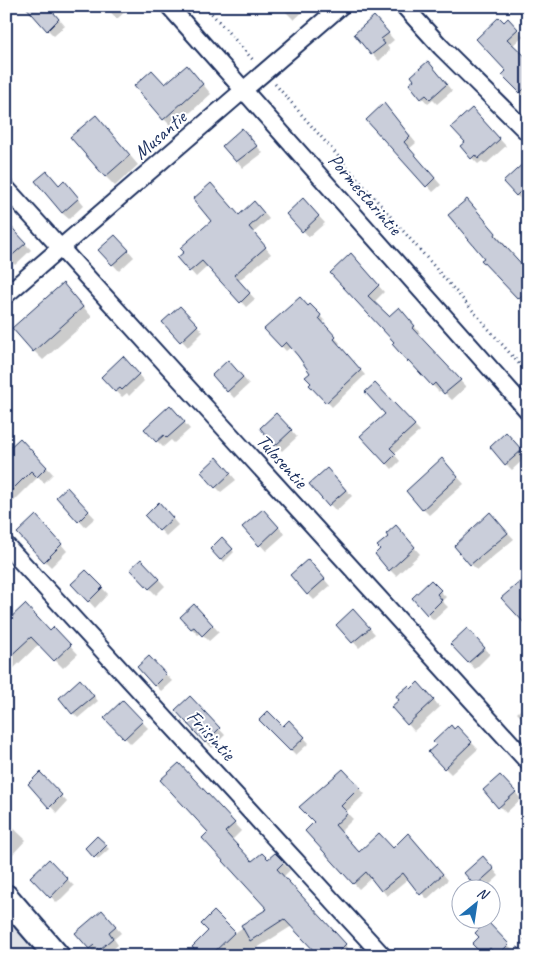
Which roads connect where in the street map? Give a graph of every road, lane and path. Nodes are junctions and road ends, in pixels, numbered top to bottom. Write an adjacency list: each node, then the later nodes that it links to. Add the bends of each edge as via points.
1 (169, 6): 6 (street, Pormestarintie)
2 (206, 6): 5 (path)
3 (342, 6): 5 (street, Musantie)
4 (404, 6): 7 (street, via 441,47)
5 (265, 73): 6 (street, Musantie); 11 (path)
6 (245, 90): 9 (street, Musantie); 12 (street, Pormestarintie)
7 (527, 130)
8 (6, 188): 9 (street, Tulosentie)
9 (61, 248): 10 (street, Musantie); 14 (street, Tulosentie)
10 (6, 295)
11 (528, 374)
12 (528, 412)
13 (6, 545): 18 (street, Friisintie)
14 (528, 762)
15 (6, 897): 17 (main road)
16 (528, 936): 19 (path)
17 (57, 956)
18 (383, 956)
19 (512, 956)

